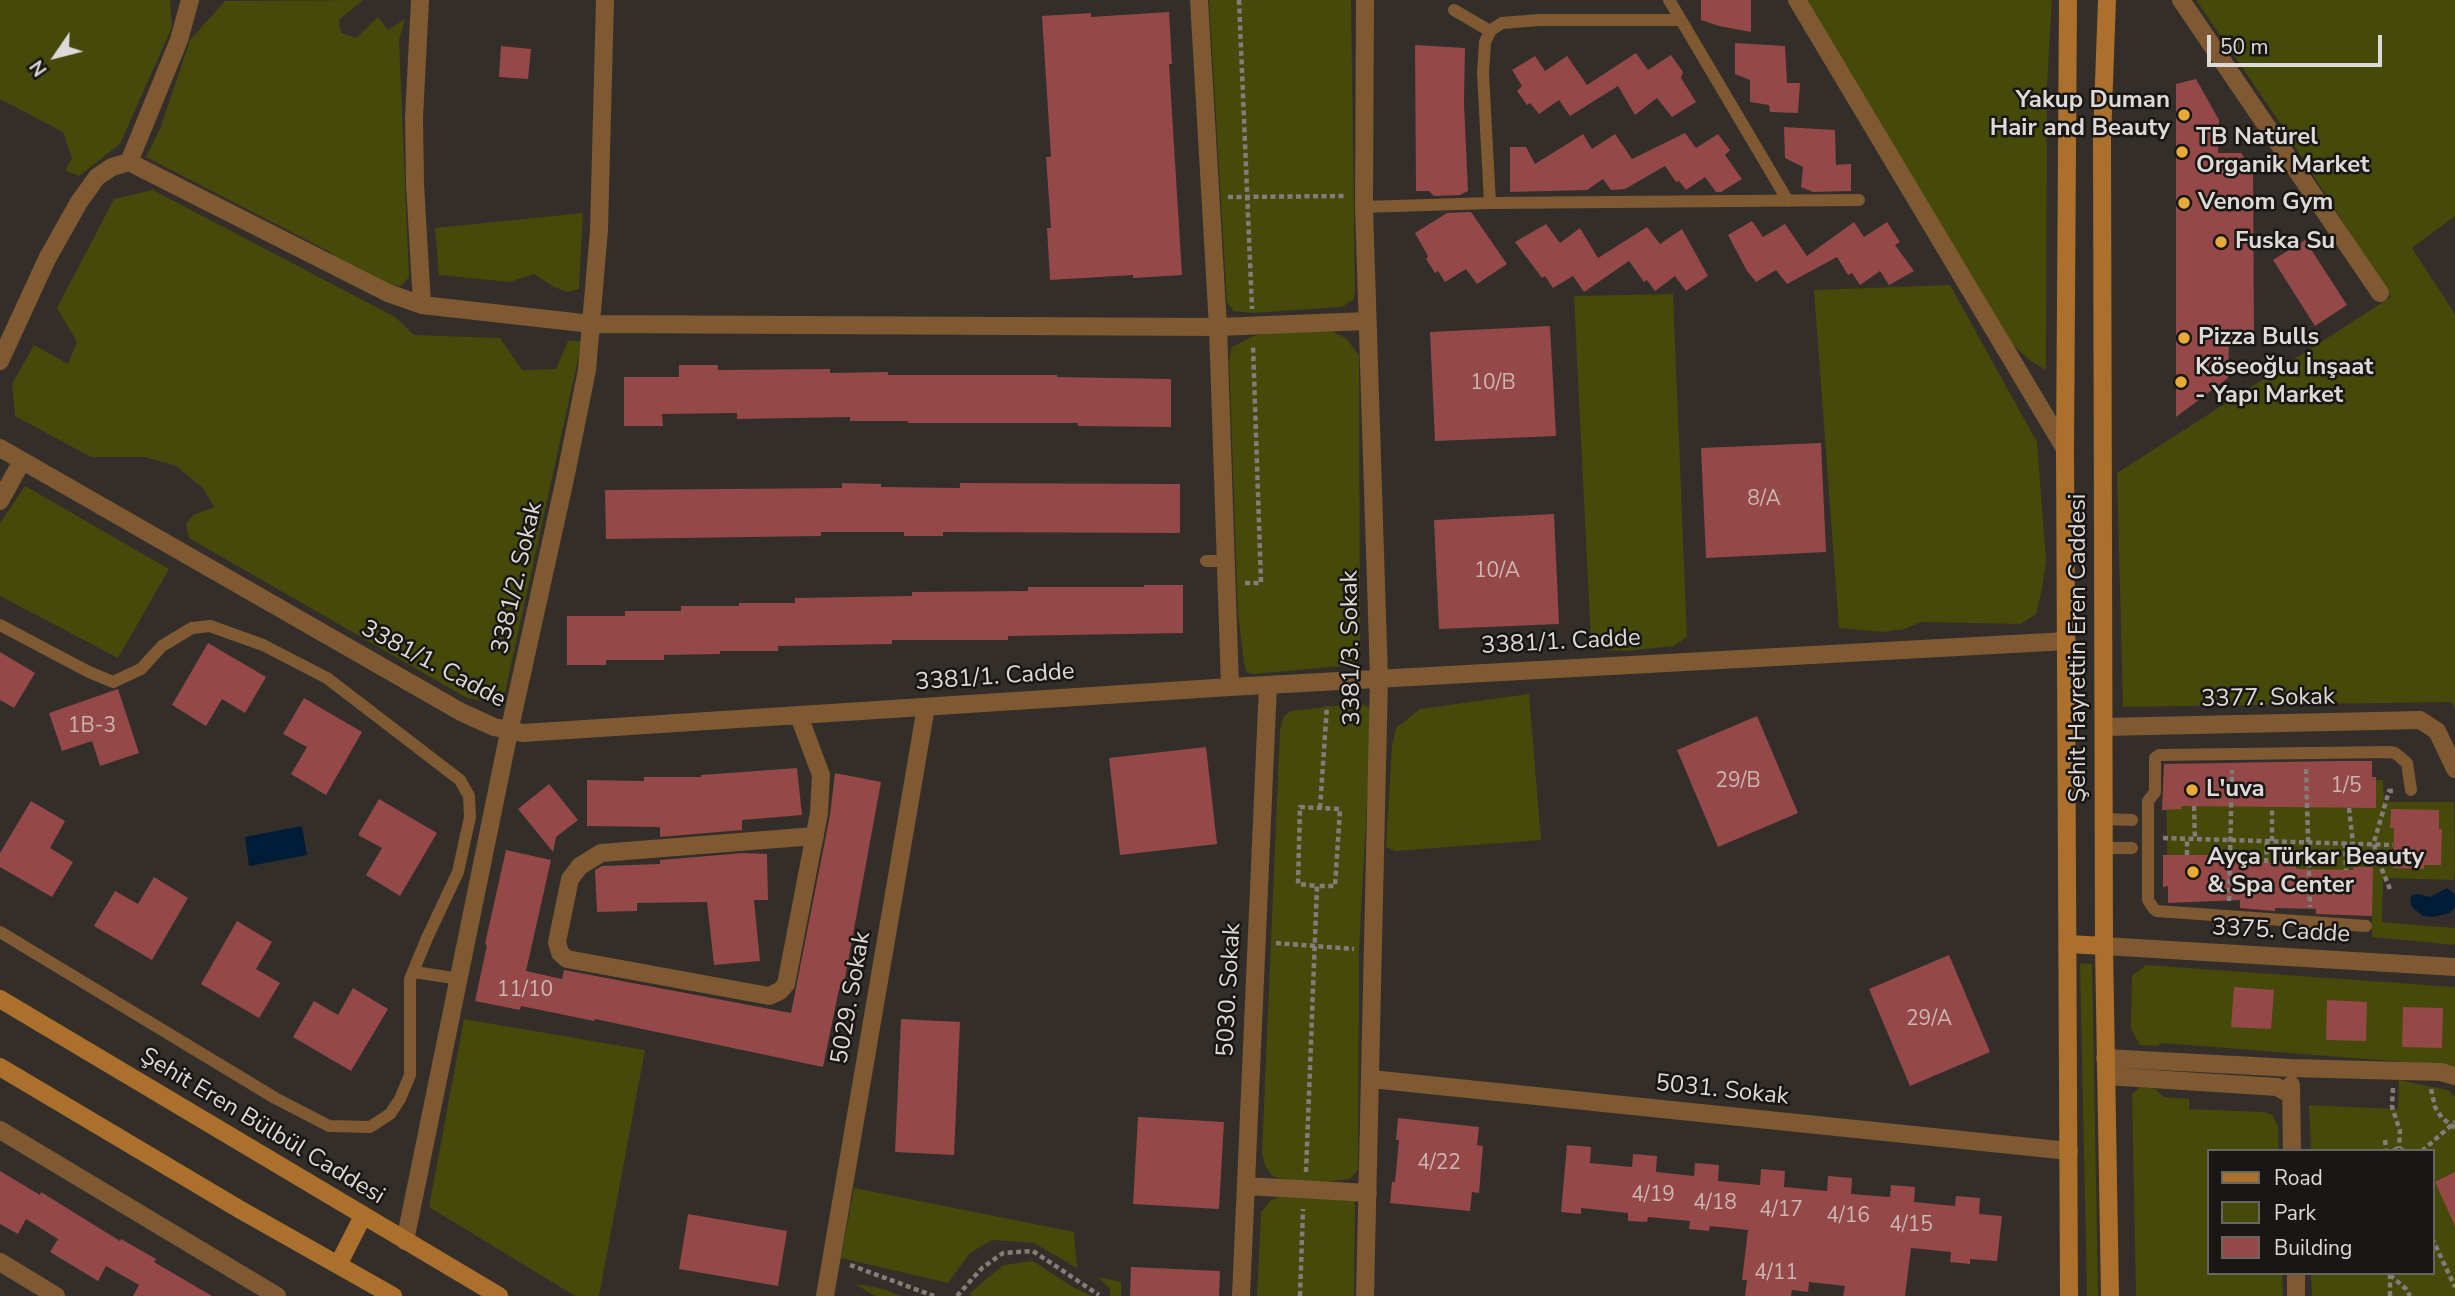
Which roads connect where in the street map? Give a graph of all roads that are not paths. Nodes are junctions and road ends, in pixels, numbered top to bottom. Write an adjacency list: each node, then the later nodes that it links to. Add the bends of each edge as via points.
1 (190, 0): 14 (street, via 179,40)
2 (420, 0): 20 (street, via 414,118)
3 (605, 0): 22 (street, 3381/2. Sokak)
4 (1199, 0): 23 (street)
5 (1365, 0): 17 (street, 3381/3. Sokak)
6 (1669, 0): 12 (lane)
7 (1797, 0): 26 (street)
8 (2068, 0): 26 (main road, Şehit Hayrettin Eren Caddesi)
9 (2107, 0): 38 (main road, Şehit Hayrettin Eren Caddesi, via 2102,138)
10 (2181, 0): 19 (street)
11 (1454, 10): 13 (lane)
12 (1681, 20): 13 (lane, via 1516,21); 15 (lane)
13 (1490, 31): 18 (lane, via 1483,73)
14 (129, 162): 20 (street, via 388,293); 24 (street, via 97,177 79,202 47,258)
15 (1788, 201): 16 (lane); 18 (lane)
16 (1859, 201)
17 (1358, 202): 18 (lane); 21 (street, 3381/3. Sokak)
18 (1490, 203)
19 (2379, 293)
20 (422, 304): 22 (street)
21 (1367, 321): 23 (street); 33 (street, 3381/3. Sokak)
22 (592, 324): 23 (street); 39 (street, 3381/2. Sokak, via 568,466)
23 (1218, 327): 30 (street)
24 (0, 361)
25 (0, 448): 27 (street, 3381/1. Cadde)
26 (2065, 449): 32 (main road, Şehit Hayrettin Eren Caddesi)
27 (22, 461): 28 (street); 39 (street, 3381/1. Cadde, via 461,712)
28 (0, 501)
29 (1206, 561): 30 (lane)
30 (1226, 561): 35 (street)
31 (0, 625): 52 (lane, via 113,682 141,668 162,646 192,628 210,625 263,645 327,678 460,780 469,796 470,817 458,872)
32 (2067, 641): 33 (street, 3381/1. Cadde); 49 (main road, Şehit Hayrettin Eren Caddesi)
33 (1379, 678): 34 (street, 3381/1. Cadde); 60 (street, 3381/3. Sokak)
34 (1268, 685): 35 (street, 3381/1. Cadde); 65 (street, 5030. Sokak)
35 (1230, 687): 36 (street, 3381/1. Cadde)
36 (926, 707): 37 (street, 3381/1. Cadde); 76 (street, 5029. Sokak)
37 (799, 716): 39 (street, 3381/1. Cadde); 44 (street, via 821,775)
38 (2104, 727): 40 (street, 3377. Sokak, via 2420,720 2440,735); 42 (main road, Şehit Hayrettin Eren Caddesi)
39 (509, 732): 53 (street, 3381/2. Sokak)
40 (2455, 769)
41 (2411, 790): 43 (lane, via 2407,763 2395,753 2159,755 2155,792)
42 (2104, 819): 43 (lane); 46 (main road, Şehit Hayrettin Eren Caddesi)
43 (2140, 820): 45 (lane)
44 (814, 836): 44 (street, via 786,985 780,991 769,996 567,959 560,953 557,942 570,879 580,866 601,853)
45 (2142, 846): 46 (lane); 47 (lane, via 2148,900 2157,911)
46 (2104, 848): 50 (main road, Şehit Hayrettin Eren Caddesi)
47 (2366, 926)
48 (0, 932): 52 (lane, via 329,1126 370,1127 390,1114 400,1099 410,1075)
49 (2068, 944): 50 (main road); 64 (main road, Şehit Hayrettin Eren Caddesi)
50 (2104, 946): 51 (street, 3375. Cadde); 55 (main road, Şehit Hayrettin Eren Caddesi)
51 (2455, 967)
52 (414, 972): 53 (lane)
53 (460, 979): 68 (street, 3381/2. Sokak)
54 (0, 999): 67 (main road, Şehit Eren Bülbül Caddesi)
55 (2105, 1058): 56 (street); 58 (main road, Şehit Hayrettin Eren Caddesi)
56 (2291, 1068): 59 (street); 61 (street)
57 (3, 1074): 70 (main road)
58 (2106, 1076): 61 (street, via 2277,1087); 80 (main road, Şehit Hayrettin Eren Caddesi)
59 (2455, 1076)
60 (1371, 1079): 64 (street, 5031. Sokak); 66 (street, 3381/3. Sokak)
61 (2291, 1095): 63 (street)
62 (0, 1130): 73 (street)
63 (2292, 1149)
64 (2068, 1151): 79 (main road, Şehit Hayrettin Eren Caddesi)
65 (1246, 1186): 66 (street); 77 (street, 5030. Sokak)
66 (1368, 1193): 78 (street, 3381/3. Sokak)
67 (363, 1216): 68 (main road, Şehit Eren Bülbül Caddesi); 70 (main road)
68 (405, 1241): 75 (main road, Şehit Eren Bülbül Caddesi)
69 (0, 1262): 72 (street)
70 (338, 1265): 74 (main road)
71 (2296, 1275): 81 (street)
72 (56, 1296)
73 (277, 1296)
74 (393, 1296)
75 (499, 1296)
76 (825, 1296)
77 (1241, 1296)
78 (1365, 1296)
79 (2069, 1296)
80 (2110, 1296)
81 (2296, 1296)

